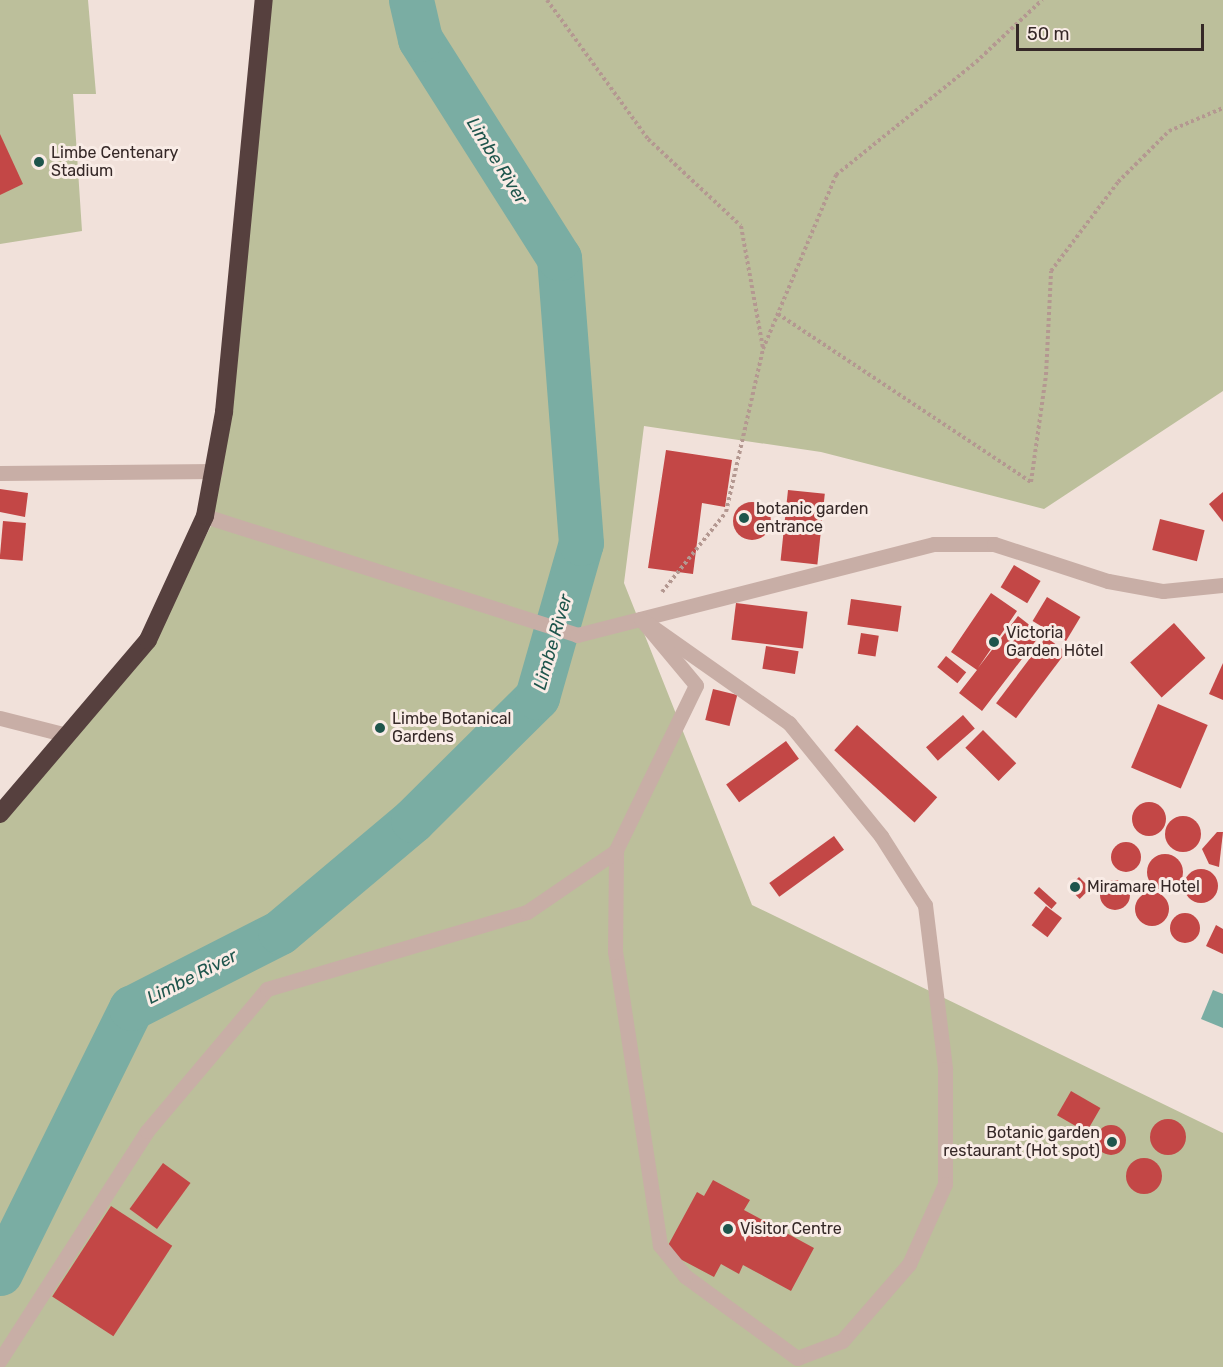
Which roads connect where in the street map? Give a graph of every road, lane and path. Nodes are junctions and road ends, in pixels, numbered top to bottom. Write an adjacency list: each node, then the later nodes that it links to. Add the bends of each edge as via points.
1 (264, 0): 7 (highway)
2 (547, 0): 6 (path, via 648,139 741,226)
3 (1042, 0): 5 (path, via 976,62 836,175)
4 (1223, 108): 5 (path, via 1169,131 1118,182 1051,271 1046,375 1031,482)
5 (778, 314): 6 (path)
6 (764, 349): 11 (path, via 726,512)
7 (215, 471): 8 (street); 9 (highway)
8 (0, 473)
9 (206, 516): 11 (street, via 577,635 609,631); 13 (highway, via 148,640)
10 (1223, 585): 11 (street, via 1163,591 1108,581 994,544 934,544)
11 (640, 619): 15 (street, via 696,685); 15 (street, via 789,723 881,836 925,905 944,1058 945,1184 909,1264 842,1341 797,1358 685,1276 660,1245 615,952)
12 (0, 718): 13 (street)
13 (67, 735): 14 (highway)
14 (0, 814)
15 (616, 851): 16 (street, via 527,912 267,989 147,1131 63,1253)
16 (0, 1360)

